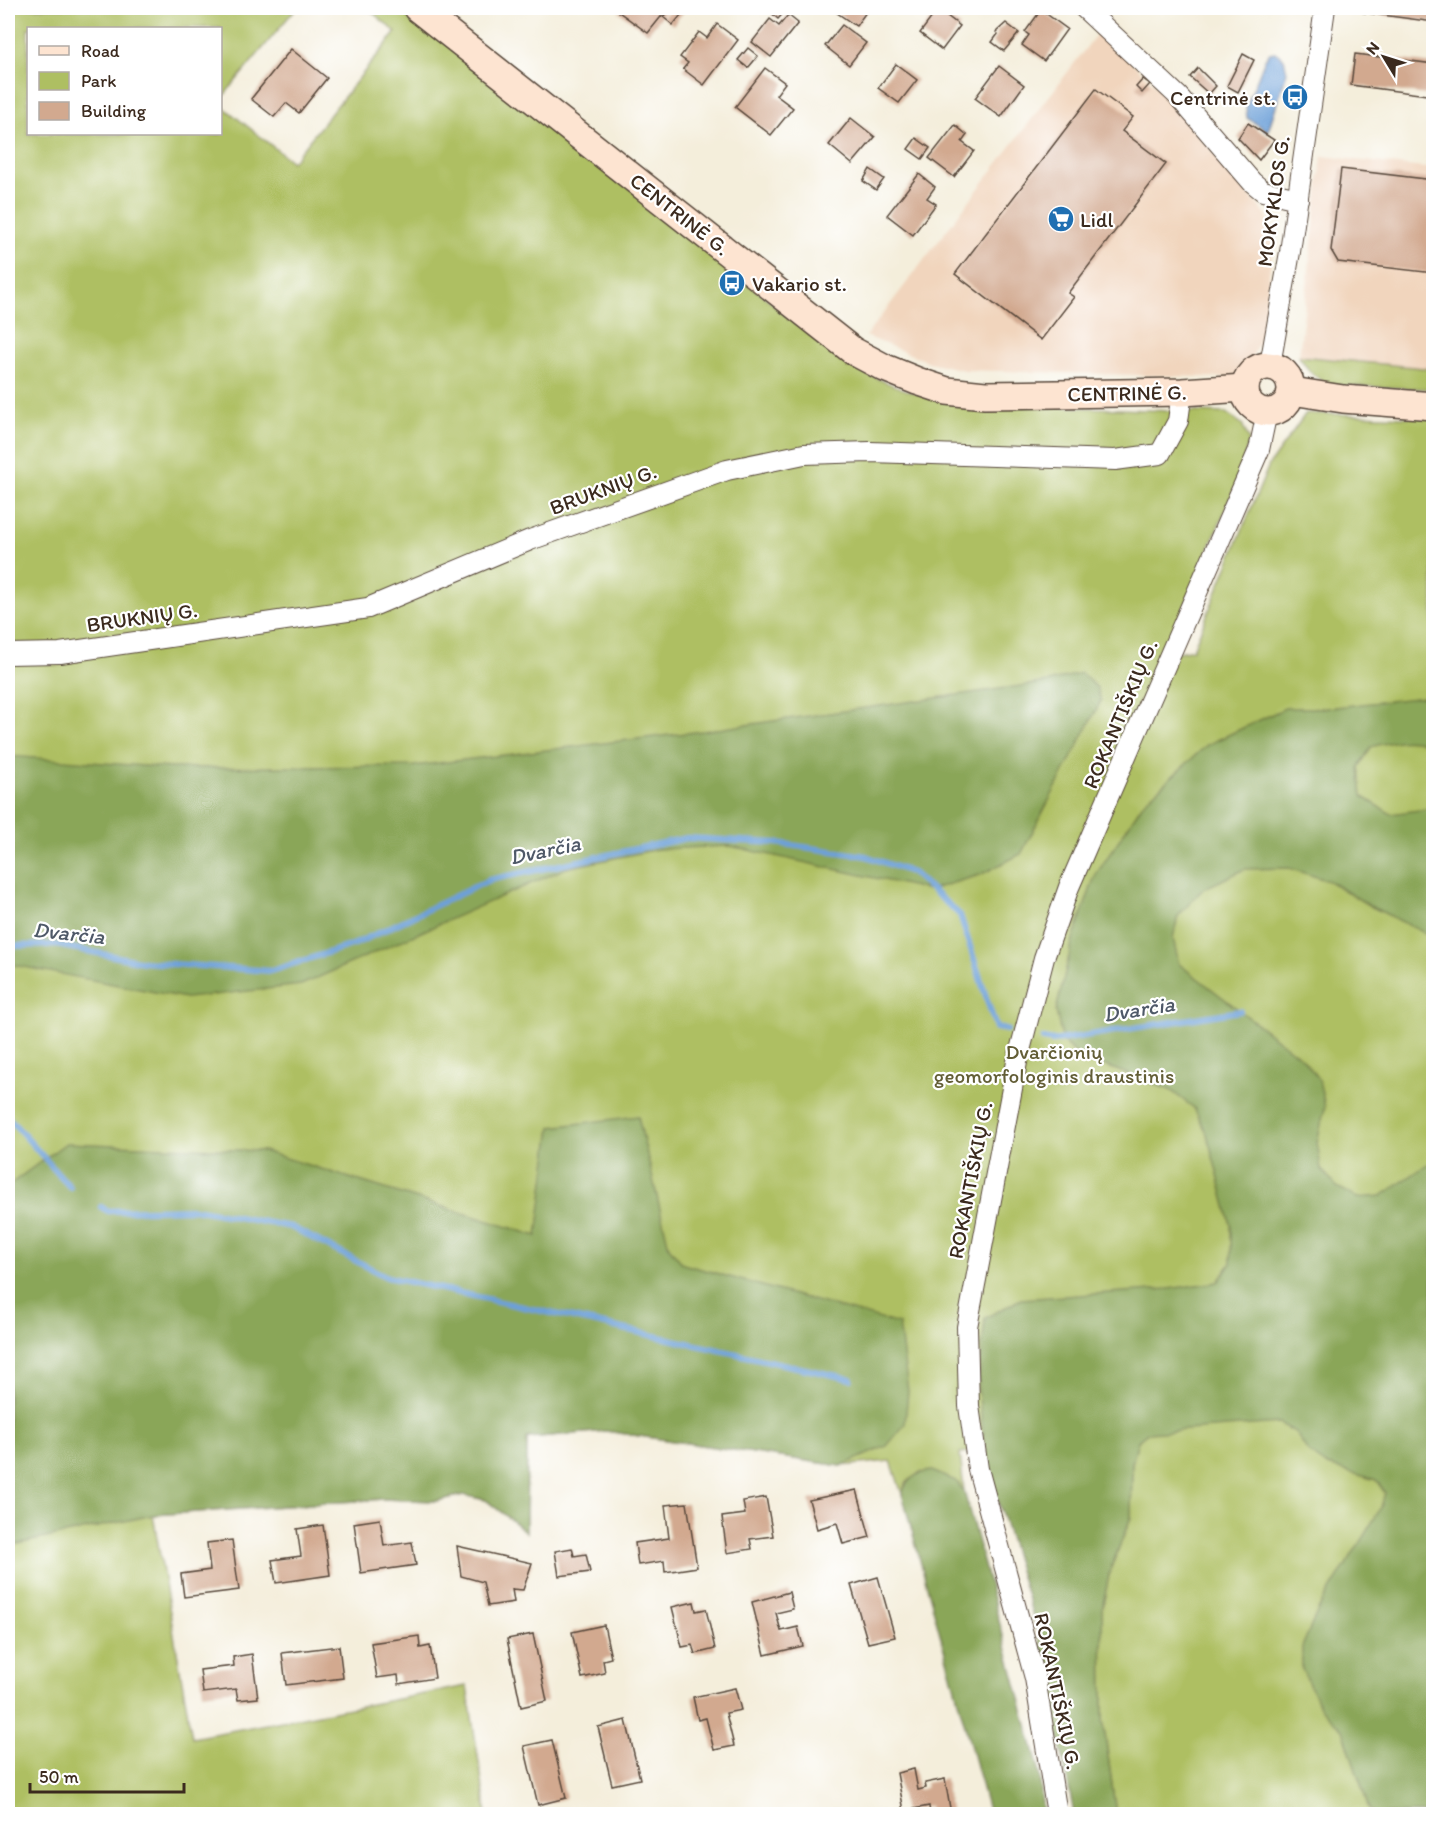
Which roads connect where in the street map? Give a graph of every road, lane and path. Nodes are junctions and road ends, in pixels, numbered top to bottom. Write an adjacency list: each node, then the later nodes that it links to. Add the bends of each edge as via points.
1 (417, 8): 8 (main road, CENTRINĖ G., via 853,351 885,368 947,391 985,395)
2 (1084, 8): 4 (street, via 1178,96 1252,182 1263,191)
3 (1324, 8): 4 (street, MOKYKLOS G.)
4 (1298, 199): 5 (street, MOKYKLOS G.)
5 (1270, 365): 6 (main road, via 1251,373); 7 (main road, via 1288,376)
6 (1245, 388): 8 (main road, CENTRINĖ G.); 10 (main road, via 1249,402)
7 (1292, 391): 9 (main road); 10 (main road, via 1286,405)
8 (1182, 392): 11 (street, BRUKNIŲ G., via 1178,421 1160,454 1115,460 882,452 804,454 727,470 530,540 368,608 60,653)
9 (1434, 406)
10 (1267, 412): 12 (street, ROKANTIŠKIŲ G., via 1259,450 1069,887 1044,958 1017,1062 967,1327 969,1406 978,1469 1035,1678)
11 (8, 654)
12 (1058, 1815)

